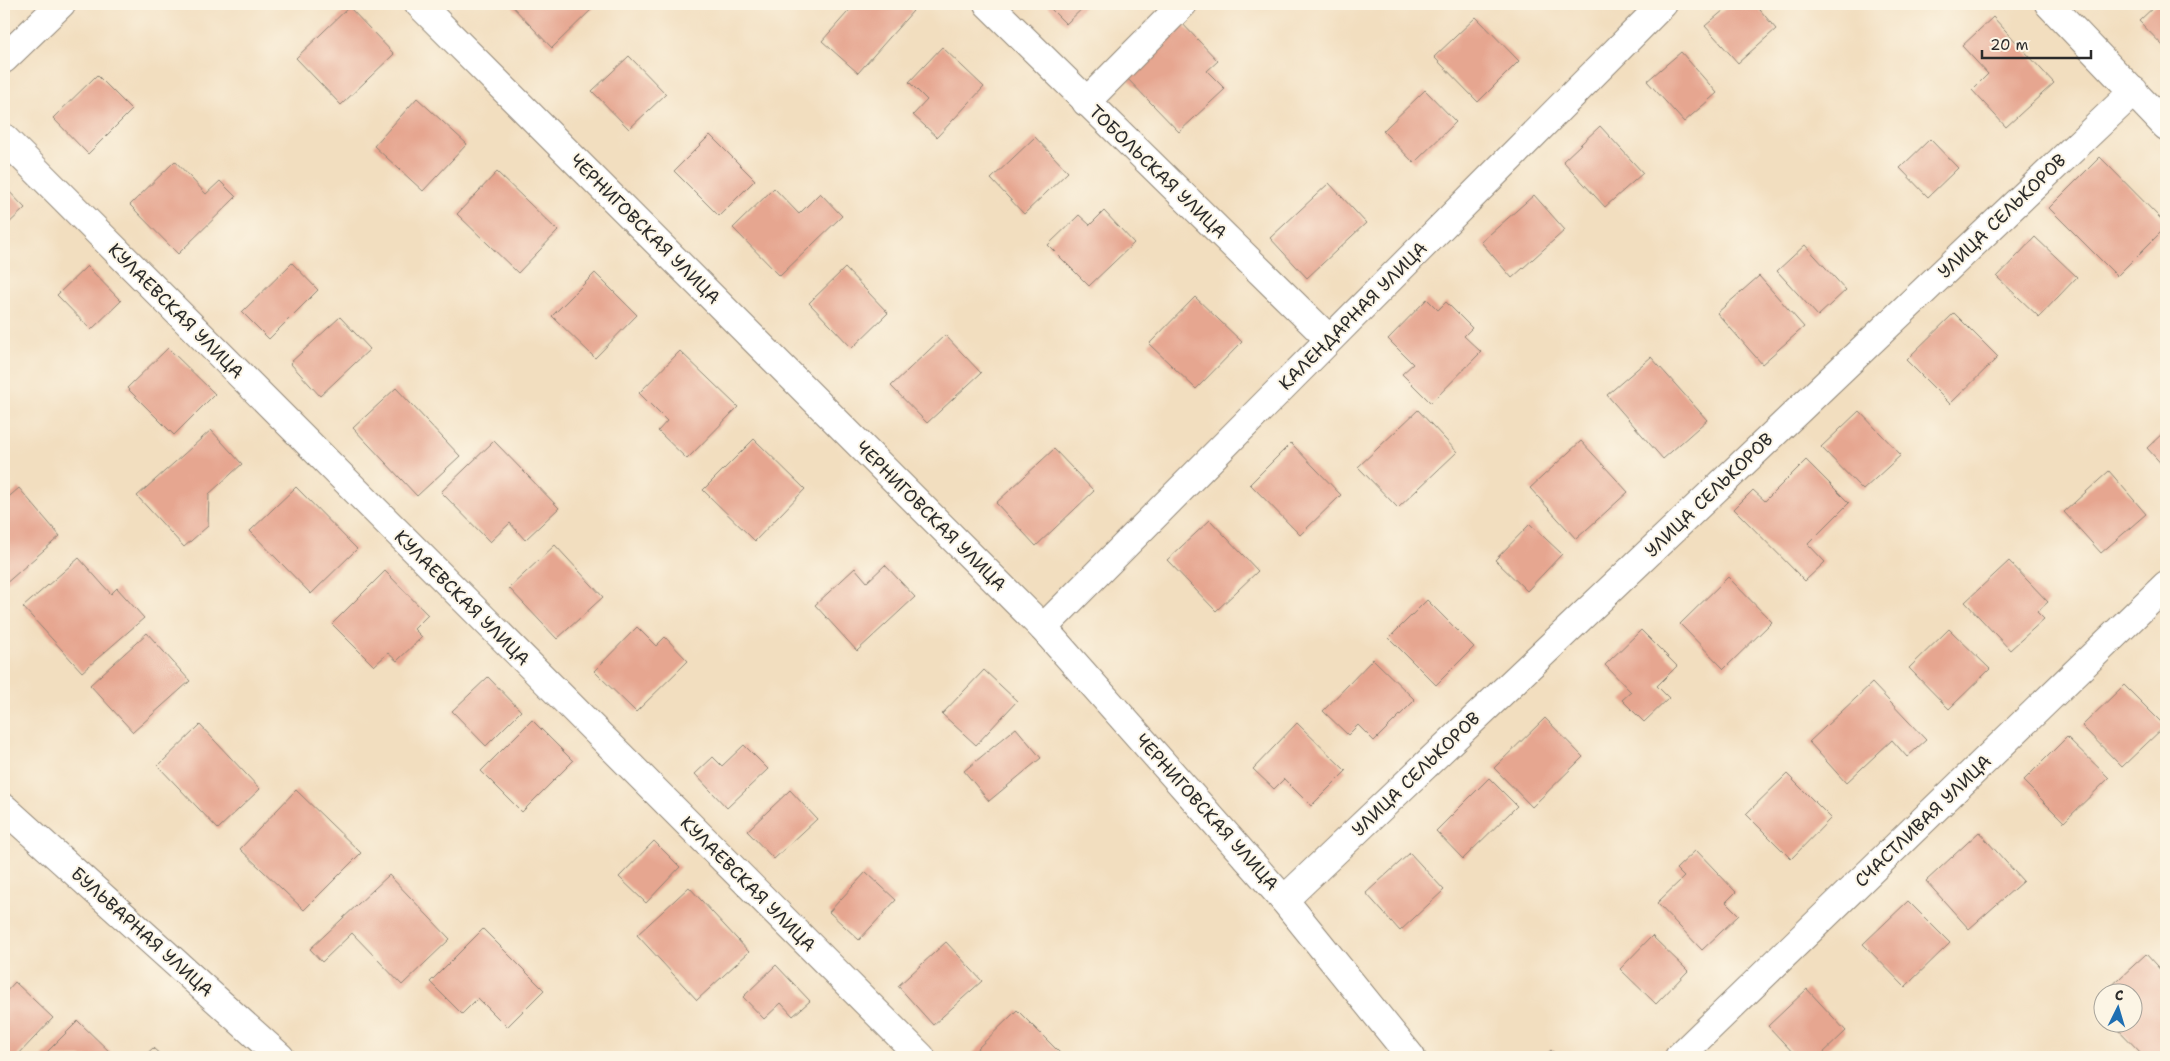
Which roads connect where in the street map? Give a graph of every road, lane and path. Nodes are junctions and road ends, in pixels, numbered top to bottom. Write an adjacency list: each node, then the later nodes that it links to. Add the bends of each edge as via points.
1 (61, 4): 7 (street)
2 (419, 4): 14 (street, ЧЕРНИГОВСКАЯ УЛИЦА)
3 (988, 4): 9 (street, ТОБОЛЬСКАЯ УЛИЦА)
4 (1183, 4): 9 (street)
5 (1663, 4): 12 (street, КАЛЕНДАРНАЯ УЛИЦА)
6 (2049, 4): 8 (street)
7 (4, 59)
8 (2134, 91): 10 (street); 16 (street, УЛИЦА СЕЛЬКОРОВ)
9 (1086, 102): 12 (street, ТОБОЛЬСКАЯ УЛИЦА)
10 (2166, 126)
11 (4, 138): 18 (street, КУЛАЕВСКАЯ УЛИЦА)
12 (1329, 339): 14 (street, КАЛЕНДАРНАЯ УЛИЦА)
13 (2166, 585): 20 (street, СЧАСТЛИВАЯ УЛИЦА)
14 (1043, 628): 16 (street, ЧЕРНИГОВСКАЯ УЛИЦА)
15 (4, 808): 17 (street, БУЛЬВАРНАЯ УЛИЦА)
16 (1284, 900): 19 (street, ЧЕРНИГОВСКАЯ УЛИЦА)
17 (280, 1057)
18 (921, 1057)
19 (1411, 1057)
20 (1679, 1057)

